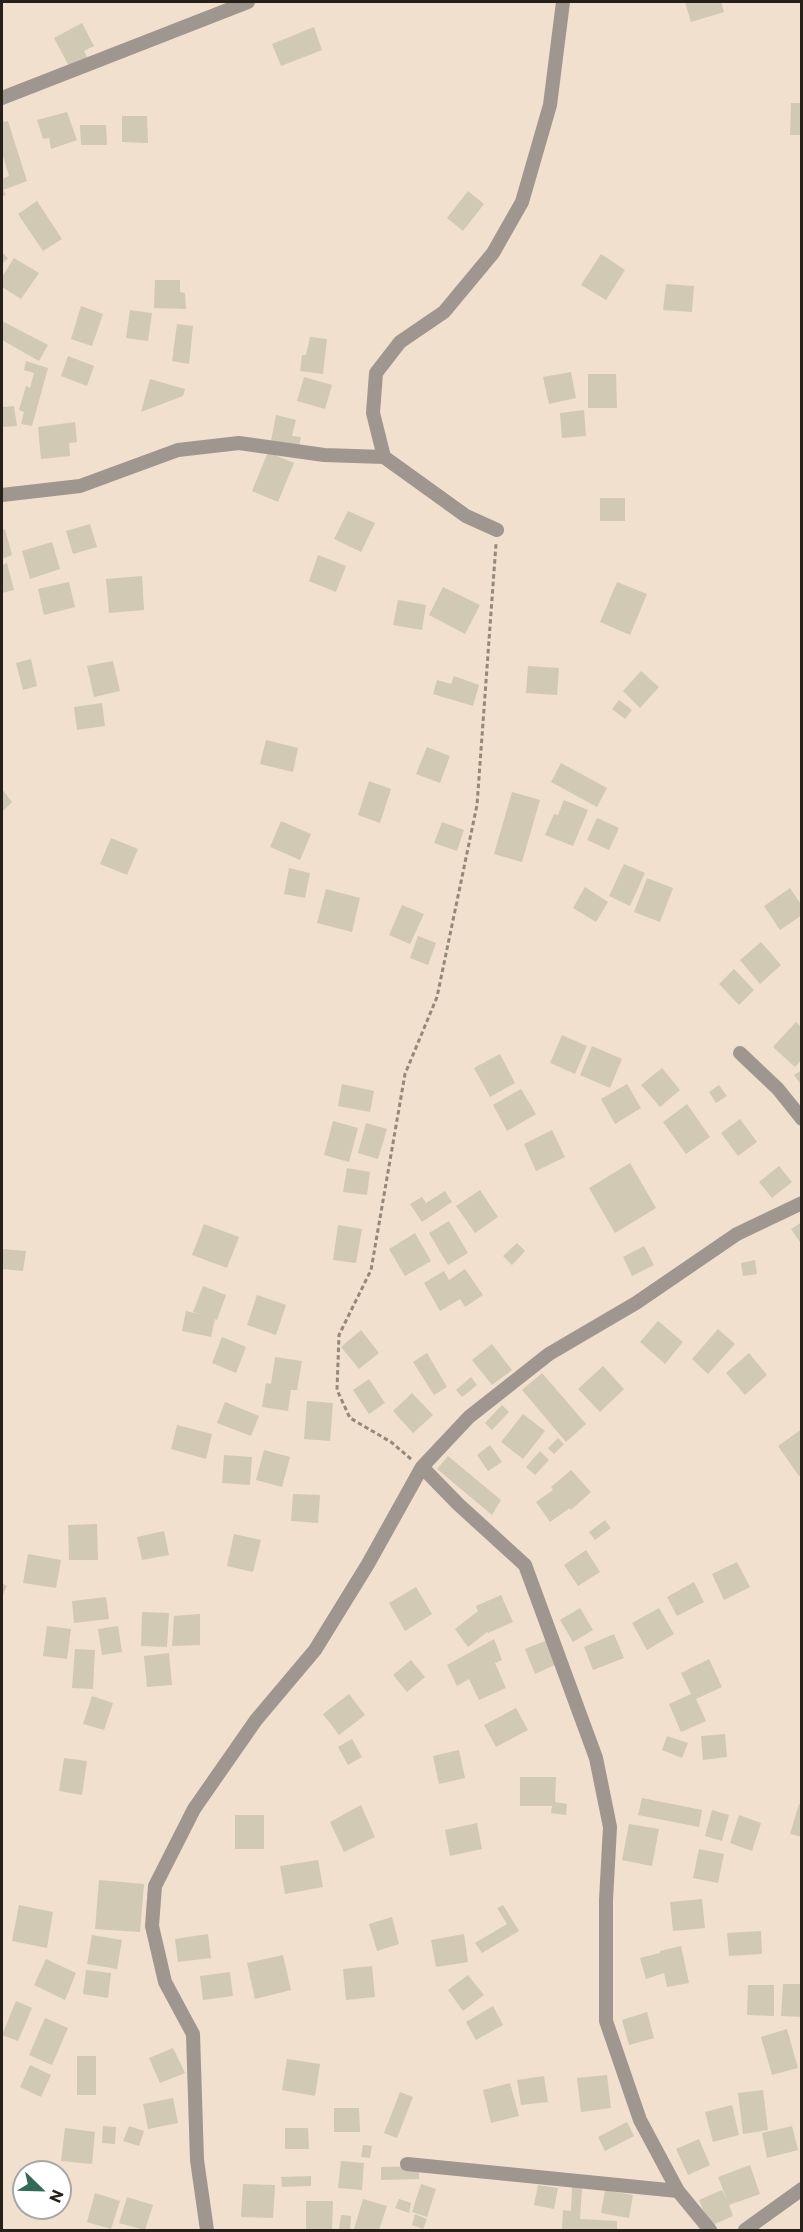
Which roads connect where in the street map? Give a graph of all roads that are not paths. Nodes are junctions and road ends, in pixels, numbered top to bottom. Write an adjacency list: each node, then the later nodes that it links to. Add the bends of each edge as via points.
1 (248, 2): 3 (street)
2 (563, 2): 4 (street, via 550,105 522,202 493,253 444,312 400,342 376,373 373,413)
3 (2, 98)
4 (384, 457): 5 (street, via 324,455 239,443 178,450 80,486); 6 (street, via 466,516)
5 (2, 495)
6 (497, 530)
7 (740, 1053): 8 (street, via 778,1089)
8 (801, 1119)
9 (801, 1203): 10 (street, via 737,1234 636,1303 549,1354 469,1417)
10 (422, 1467): 13 (street, via 525,1565 596,1758 610,1827 606,2021 640,2120); 14 (street, via 315,1650 256,1720 194,1809 155,1886 152,1926 165,1982 193,2034 197,2160)
11 (407, 2164): 13 (street)
12 (801, 2189): 16 (street)
13 (678, 2191): 15 (street)
14 (207, 2230)
15 (711, 2230)
16 (745, 2230)

